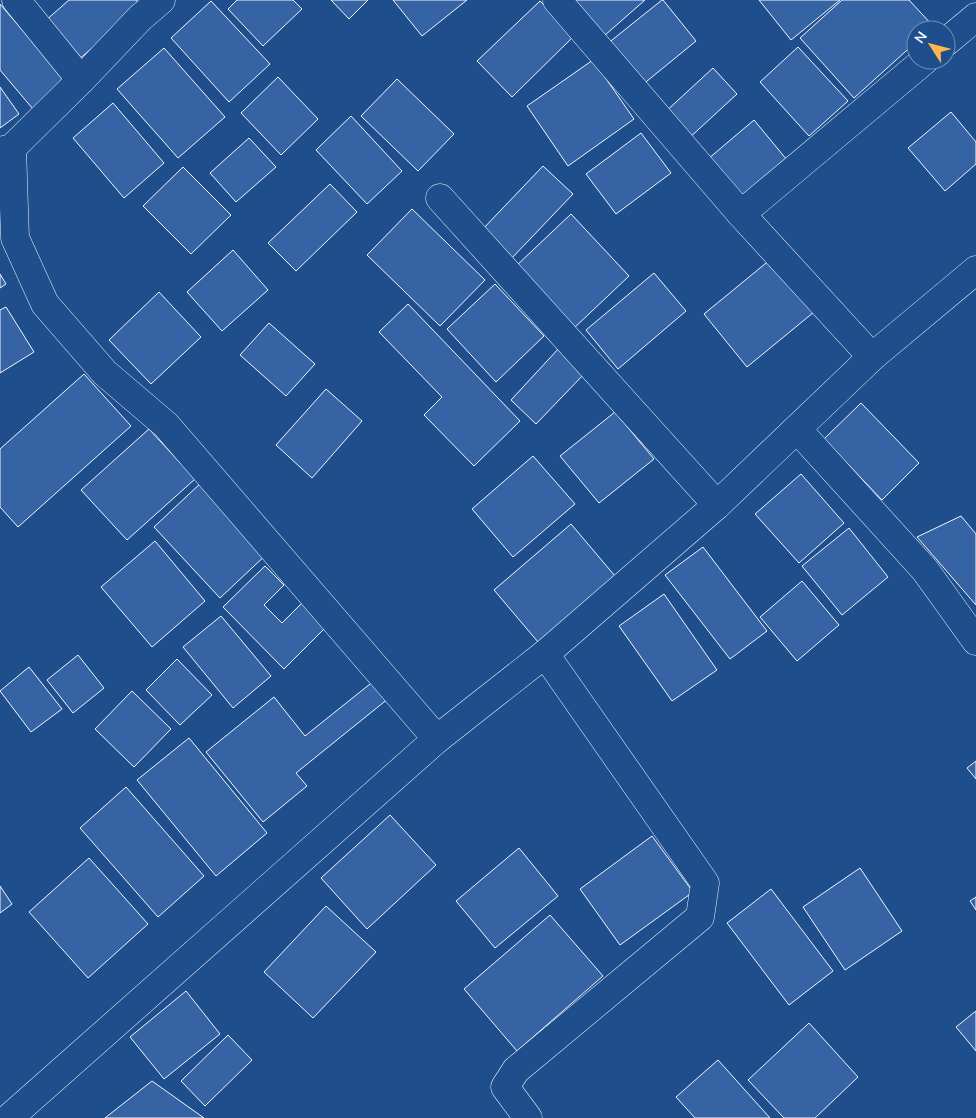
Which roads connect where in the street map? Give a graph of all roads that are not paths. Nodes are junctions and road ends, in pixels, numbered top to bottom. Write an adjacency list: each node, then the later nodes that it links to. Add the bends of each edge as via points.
1 (16, 0): 7 (street)
2 (161, 0): 7 (street)
3 (557, 0): 10 (street)
4 (976, 17): 5 (street)
5 (956, 34)
6 (913, 70): 10 (street)
7 (81, 80): 8 (street)
8 (6, 149): 17 (street, via 15,238 45,304 106,373 166,425)
9 (440, 198): 14 (street)
10 (741, 214): 12 (street)
11 (976, 270): 12 (street)
12 (872, 357): 13 (street)
13 (797, 429): 14 (street); 15 (street, via 925,570)
14 (717, 505): 16 (street)
15 (976, 641)
16 (545, 654): 17 (street); 19 (street, via 705,883 700,917 516,1070 505,1087)
17 (437, 738): 18 (street)
18 (9, 1118)
19 (528, 1118)

